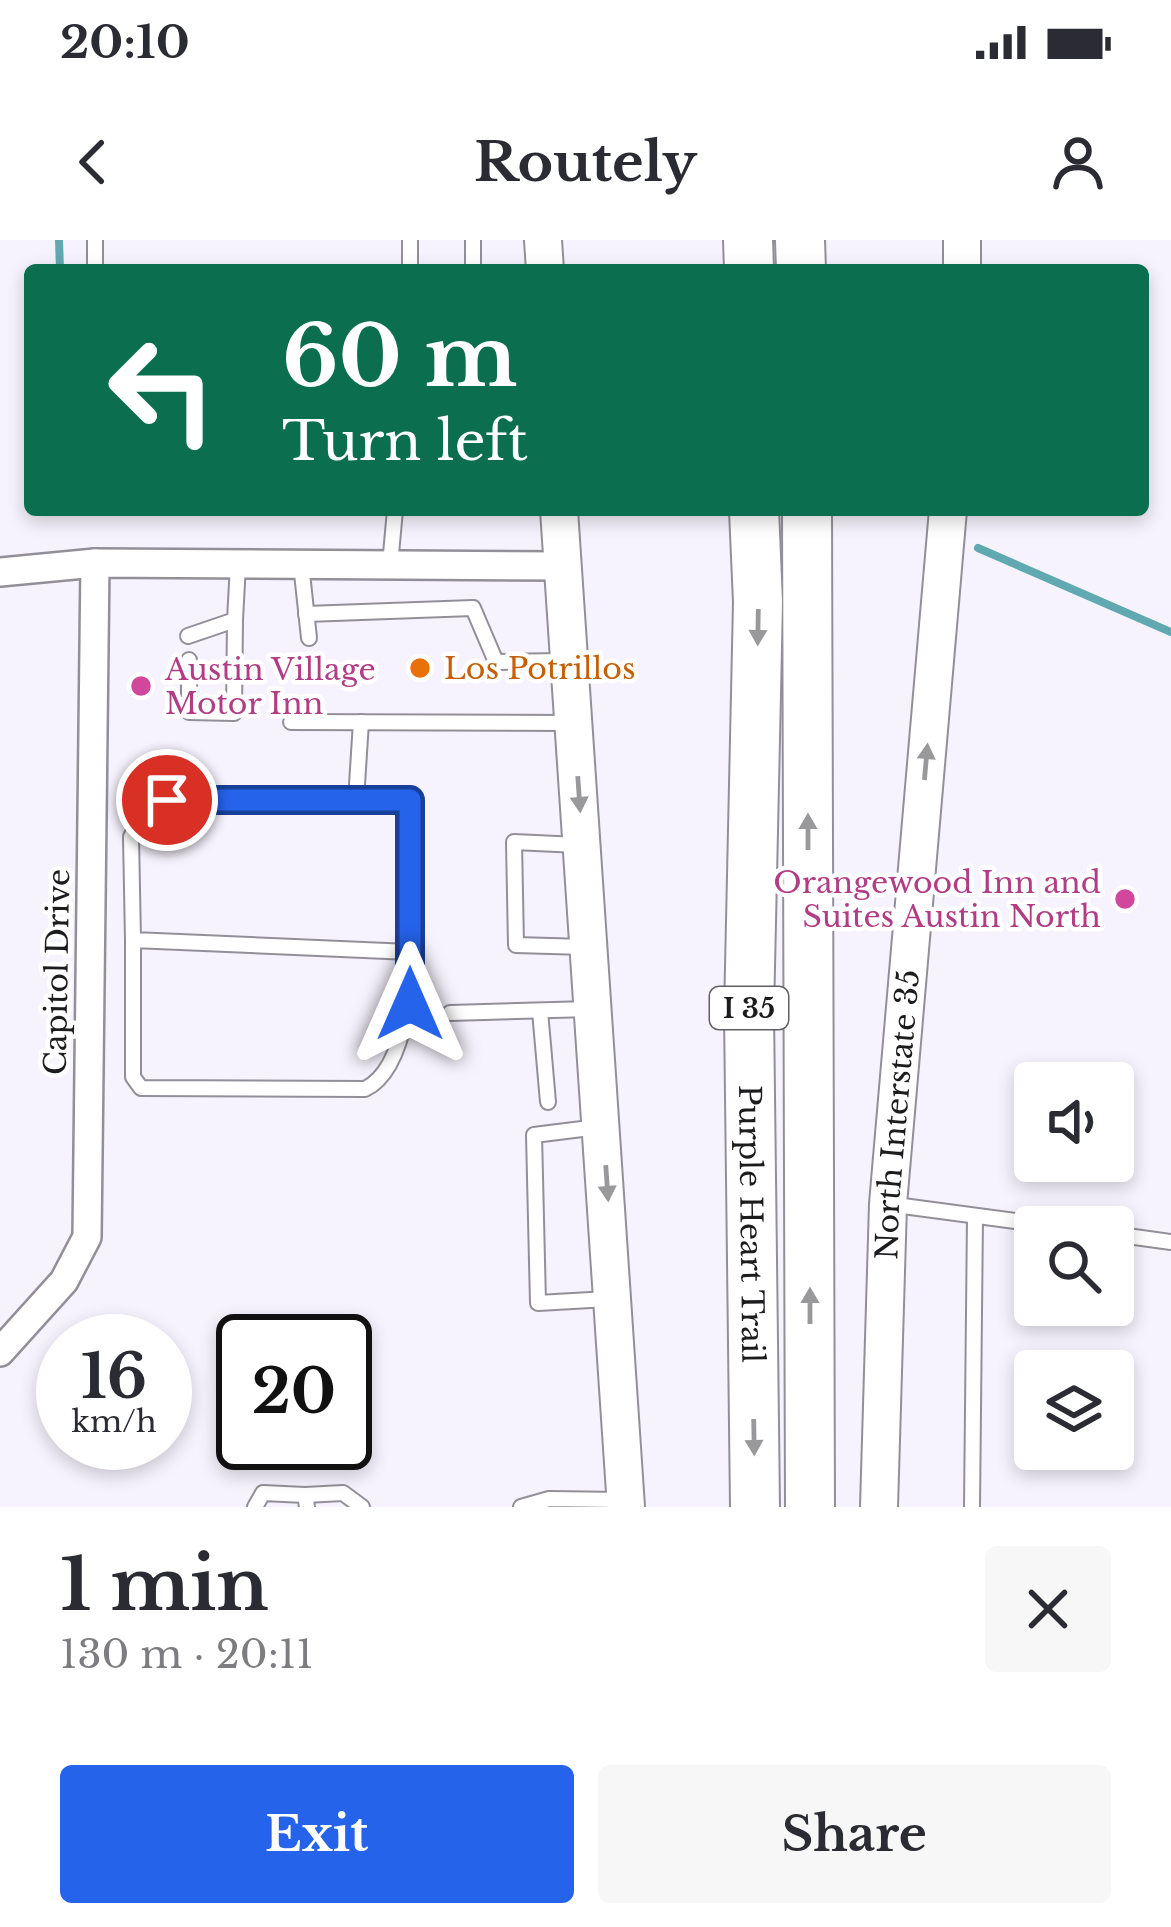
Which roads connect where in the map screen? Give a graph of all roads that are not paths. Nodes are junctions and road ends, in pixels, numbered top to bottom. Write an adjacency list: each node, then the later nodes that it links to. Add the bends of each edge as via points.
1 (394, 516): 9 (lane)
2 (559, 516): 10 (main road)
3 (754, 516): 43 (highway, Purple Heart Trail / I 35, one-way to 43)
4 (807, 516): 44 (highway, Purple Heart Trail / I 35, one-way to 4)
5 (947, 516): 31 (main road, North Interstate 35, one-way to 5)
6 (95, 563): 7 (street); 11 (street); 37 (street, Capitol Drive, via 86,1237 64,1281)
7 (238, 564): 8 (street); 13 (lane)
8 (301, 564): 9 (street); 12 (lane)
9 (390, 565): 10 (street)
10 (562, 566): 17 (main road)
11 (0, 572)
12 (306, 614): 15 (lane); 17 (lane, via 473,608 496,662)
13 (235, 620): 14 (lane); 16 (lane, via 234,713 189,712)
14 (188, 636)
15 (309, 638)
16 (188, 660)
17 (569, 661): 20 (main road)
18 (290, 722): 19 (lane)
19 (361, 722): 20 (lane); 21 (lane)
20 (574, 723): 22 (main road, one-way to 22)
21 (356, 800): 23 (lane, via 167,800 142,814 131,837); 25 (lane, via 410,800)
22 (583, 845): 24 (main road); 24 (lane, via 514,842 516,945)
23 (134, 940): 25 (lane); 25 (lane, via 133,1077 142,1088 365,1089 380,1082 400,1053)
24 (590, 947): 26 (main road)
25 (410, 952)
26 (595, 1009): 27 (lane); 30 (main road)
27 (540, 1010): 28 (lane); 29 (lane)
28 (450, 1013)
29 (548, 1102)
30 (603, 1126): 36 (main road, one-way to 36); 36 (lane, via 535,1135 538,1303)
31 (888, 1204): 32 (lane); 45 (main road, North Interstate 35)
32 (975, 1216): 33 (lane); 46 (lane)
33 (1014, 1221)
34 (1134, 1237): 35 (lane)
35 (1171, 1242)
36 (616, 1298): 39 (main road)
37 (6, 1337)
38 (306, 1501): 40 (lane, via 263,1493); 41 (lane, via 344,1492)
39 (626, 1503): 42 (lane, via 549,1499)
40 (255, 1507)
41 (362, 1507)
42 (521, 1507)
43 (755, 1507)
44 (811, 1507)
45 (879, 1507)
46 (972, 1507)

